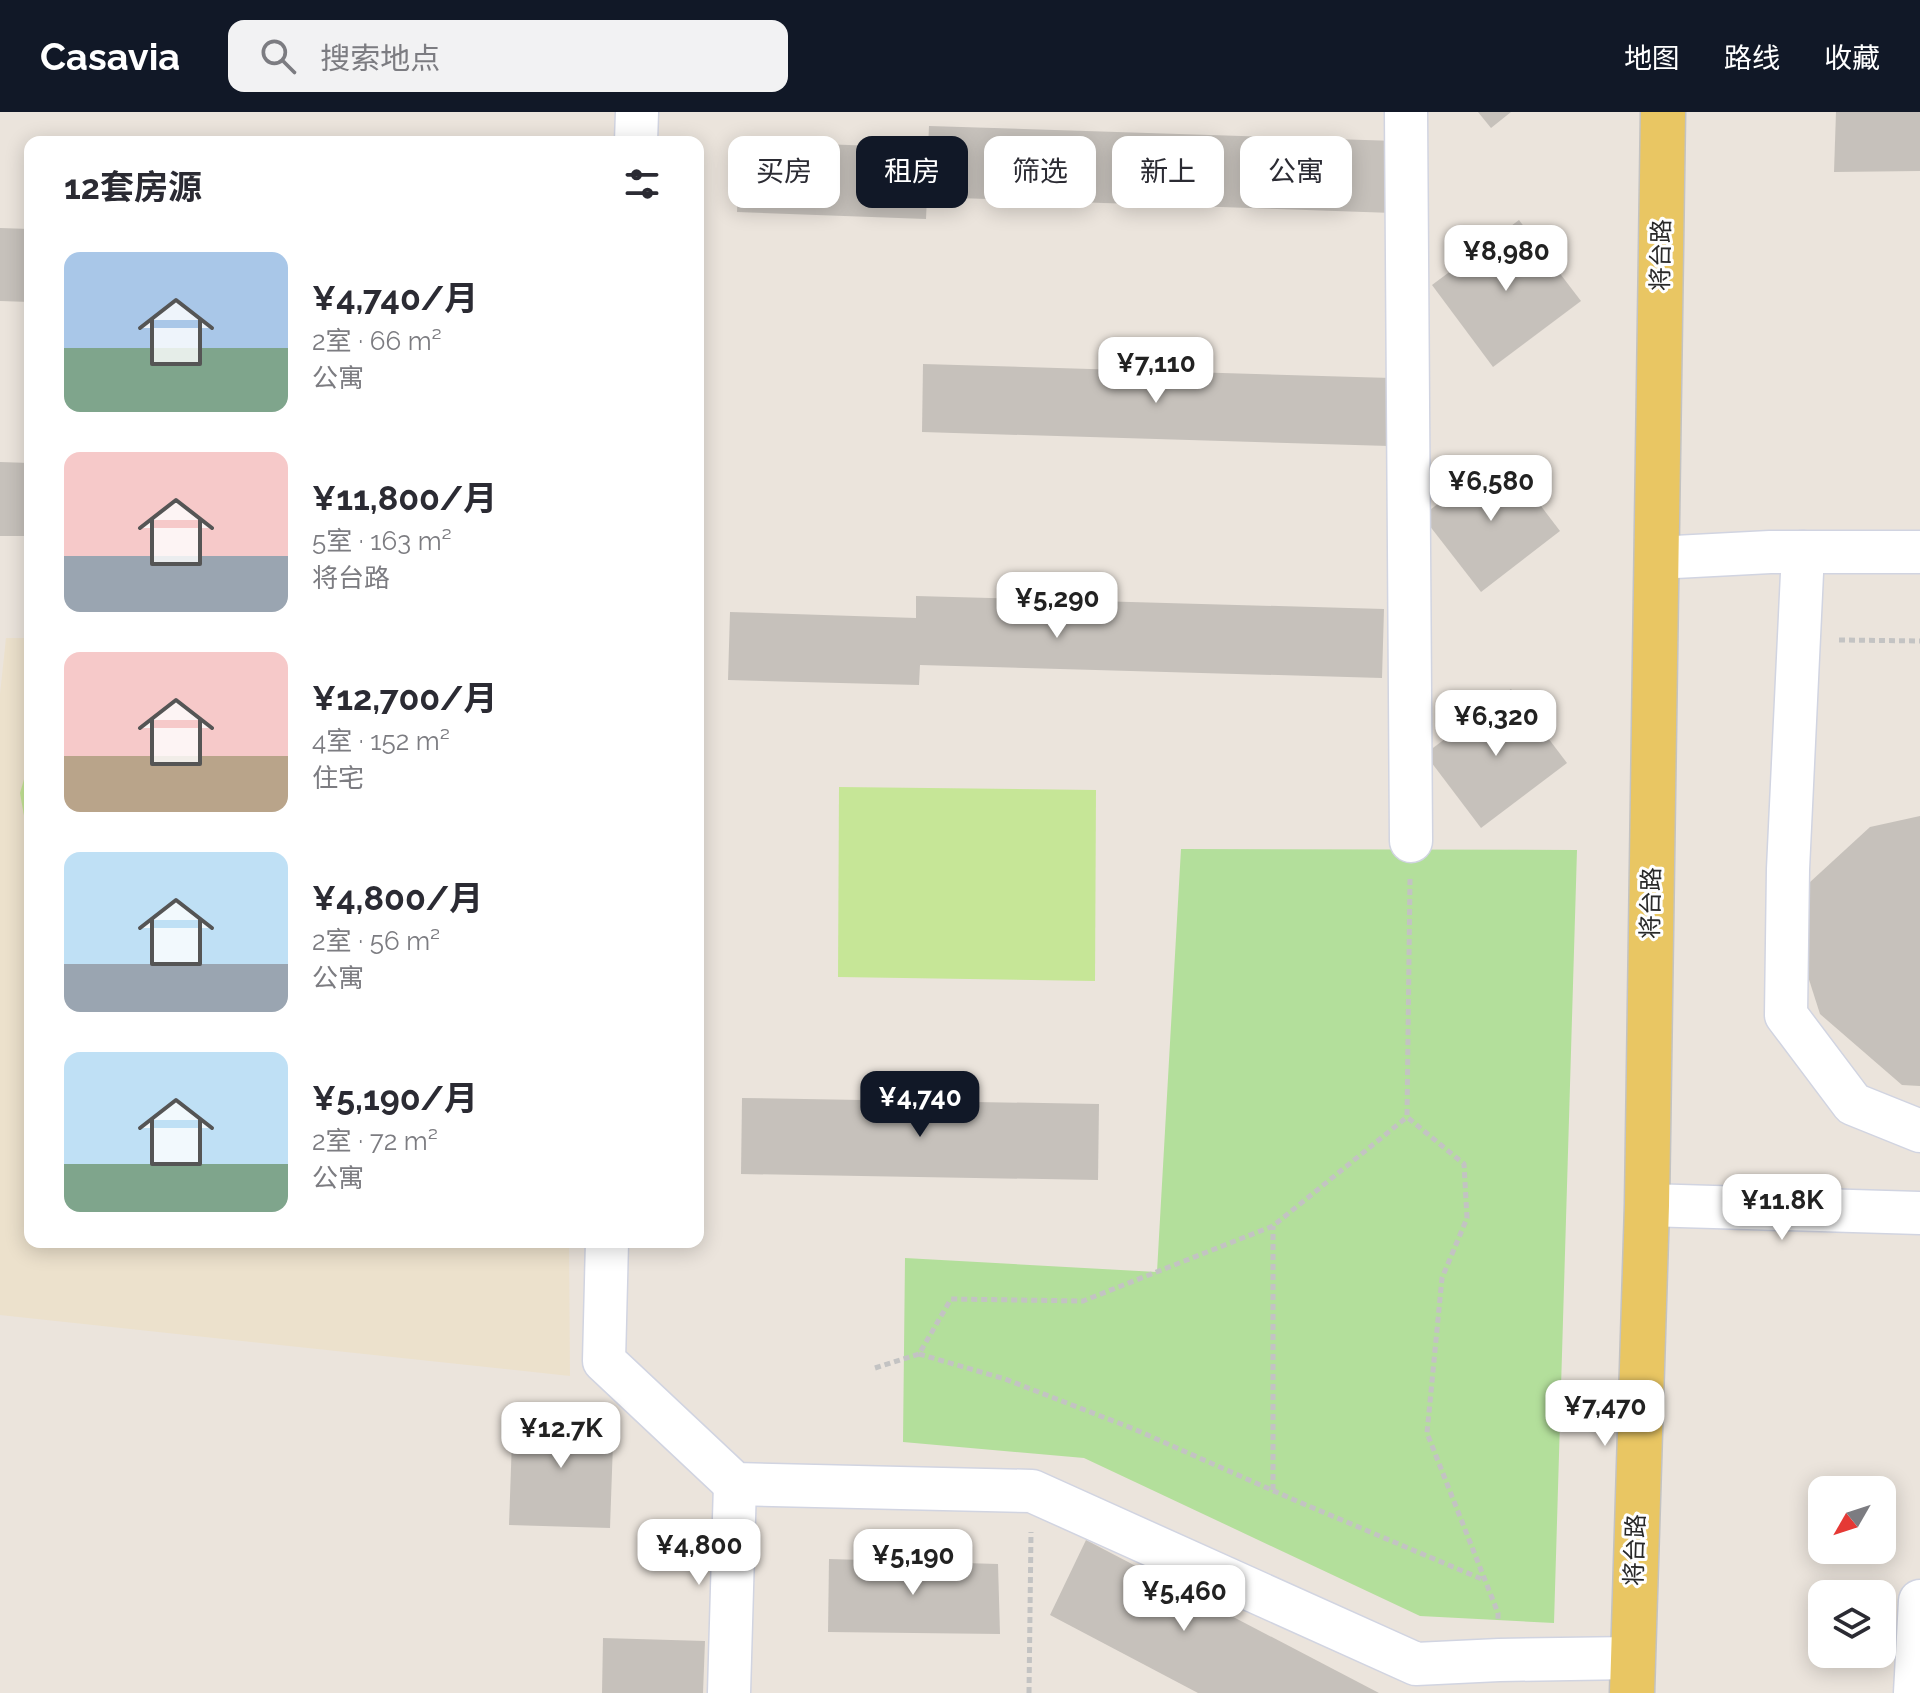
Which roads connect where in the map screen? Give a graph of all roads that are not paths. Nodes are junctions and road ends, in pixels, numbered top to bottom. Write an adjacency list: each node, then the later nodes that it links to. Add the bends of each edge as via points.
1 (637, 112): 4 (street)
2 (1406, 112): 8 (street)
3 (1663, 112): 7 (main road, 将台路)
4 (636, 136)
5 (1803, 552): 6 (street); 7 (street); 9 (street, via 1786,1015 1853,1104)
6 (1920, 552)
7 (1656, 558): 10 (main road, 将台路)
8 (1411, 841)
9 (1920, 1131)
10 (1647, 1205): 11 (street); 15 (main road, 将台路)
11 (1920, 1213)
12 (607, 1248): 13 (street, via 604,1361)
13 (735, 1484): 15 (street, via 1032,1491 1416,1664 1499,1660); 16 (street)
14 (1920, 1601): 17 (street)
15 (1632, 1675)
16 (729, 1693)
17 (1915, 1693)

